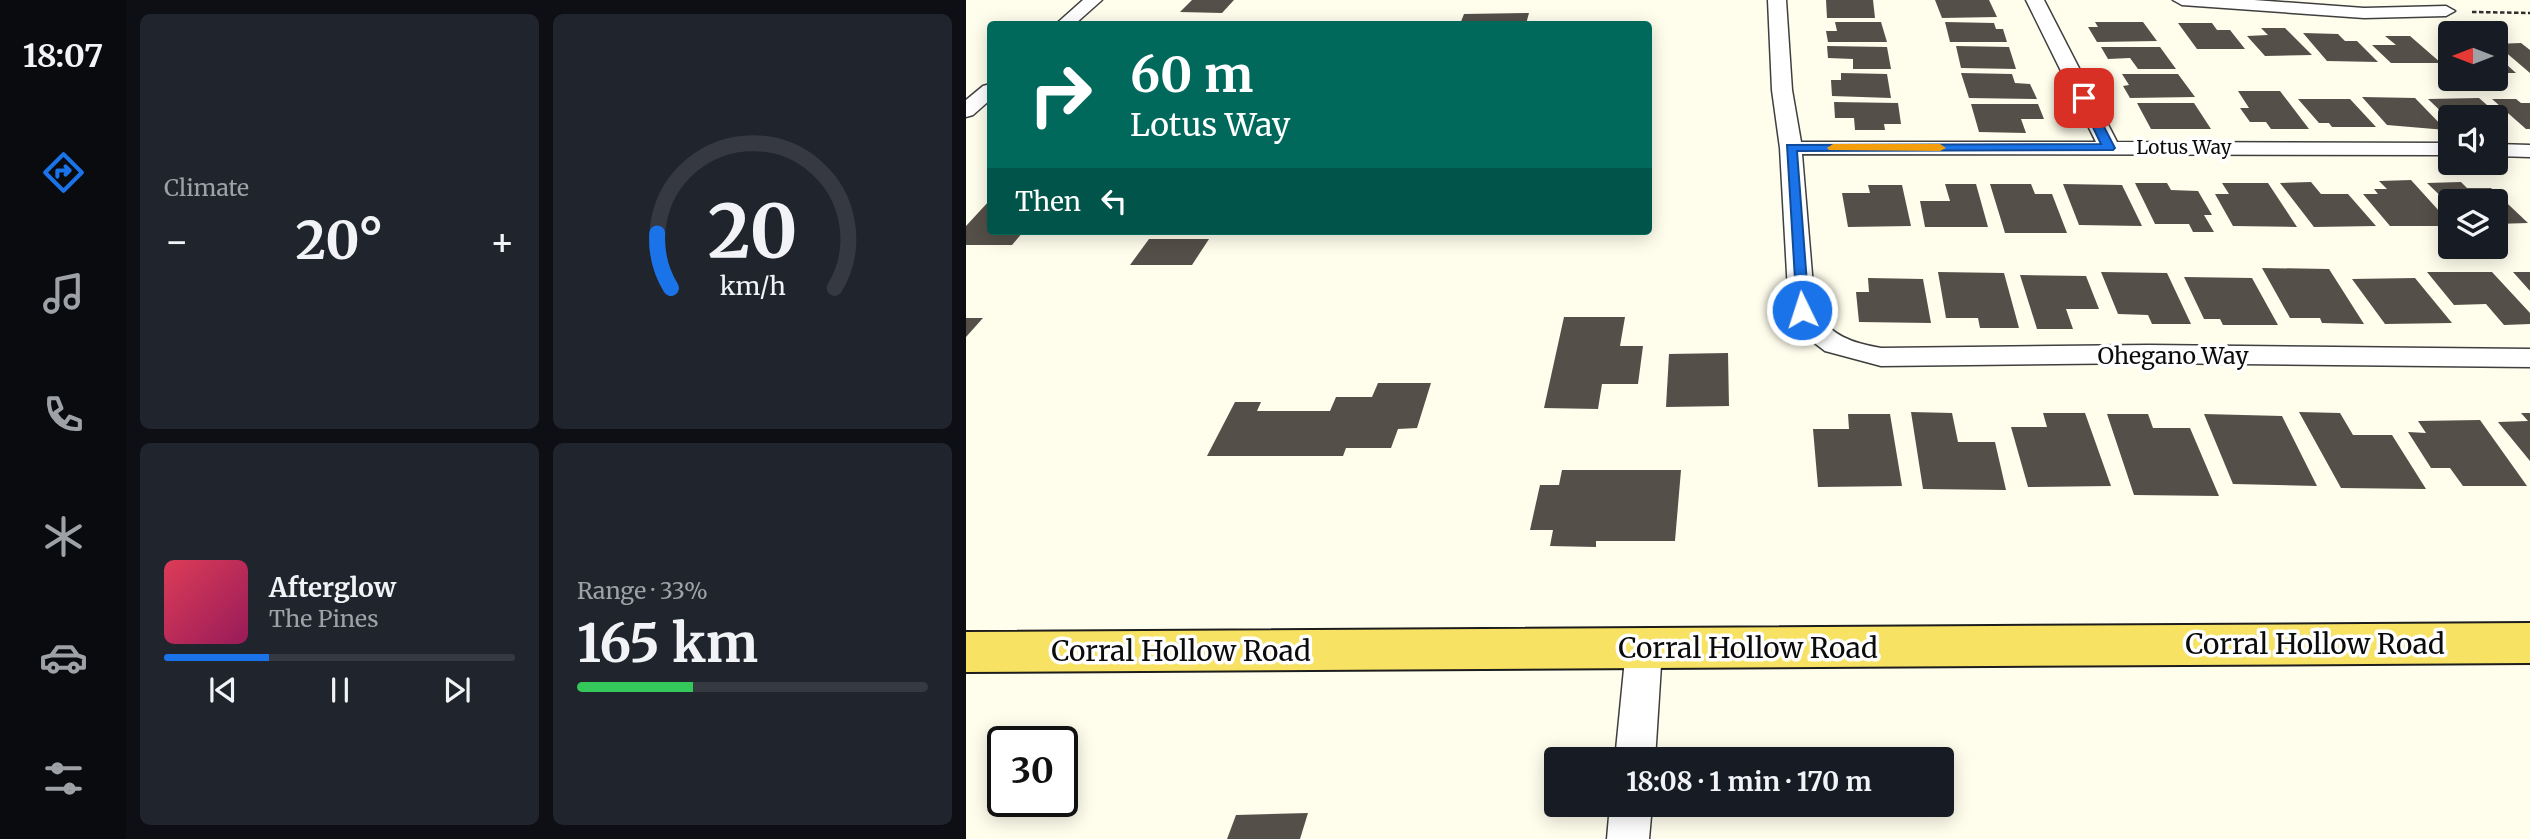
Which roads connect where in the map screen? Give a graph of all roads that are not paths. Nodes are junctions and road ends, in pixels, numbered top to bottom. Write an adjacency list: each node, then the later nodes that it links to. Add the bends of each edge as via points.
1 (1093, 0): 6 (street)
2 (1777, 0): 9 (street)
3 (2035, 0): 10 (street)
4 (2182, 0): 5 (street, via 2364,13)
5 (2446, 11)
6 (1068, 21)
7 (987, 93): 8 (street)
8 (966, 111)
9 (1791, 148): 10 (street, Lotus Way); 12 (street, Ohegano Way, via 1802,310 1820,337 1850,352 1881,357)
10 (2109, 148): 11 (street, Lotus Way)
11 (2438, 149)
12 (2530, 358)
13 (2530, 643): 14 (main road, Corral Hollow Road)
14 (1644, 649): 15 (main road, Corral Hollow Road); 16 (street)
15 (966, 652)
16 (1635, 747)
17 (1630, 817): 18 (street)
18 (1628, 839)

